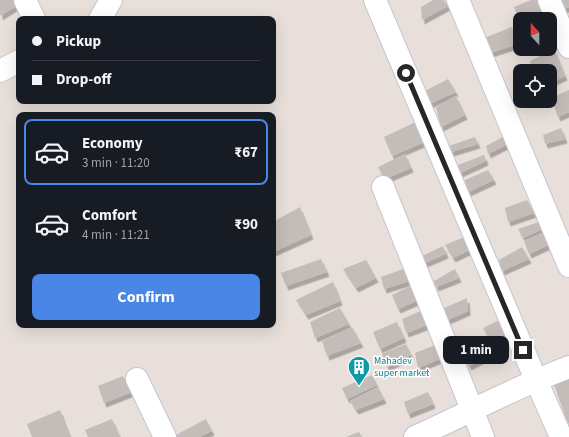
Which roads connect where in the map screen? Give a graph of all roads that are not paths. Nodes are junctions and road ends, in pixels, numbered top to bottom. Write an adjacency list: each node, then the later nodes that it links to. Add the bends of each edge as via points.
1 (24, 0): 6 (street)
2 (110, 0): 7 (street)
3 (375, 0): 15 (street)
4 (458, 0): 12 (street)
5 (549, 0): 8 (street)
6 (32, 16)
7 (102, 16)
8 (569, 47)
9 (16, 63): 10 (street)
10 (0, 71)
11 (382, 187): 16 (street)
12 (569, 266)
13 (569, 367): 15 (street)
14 (137, 379): 17 (street)
15 (536, 380): 16 (street); 20 (street)
16 (472, 411): 18 (street); 19 (street)
17 (165, 437)
18 (415, 437)
19 (483, 437)
20 (561, 437)

